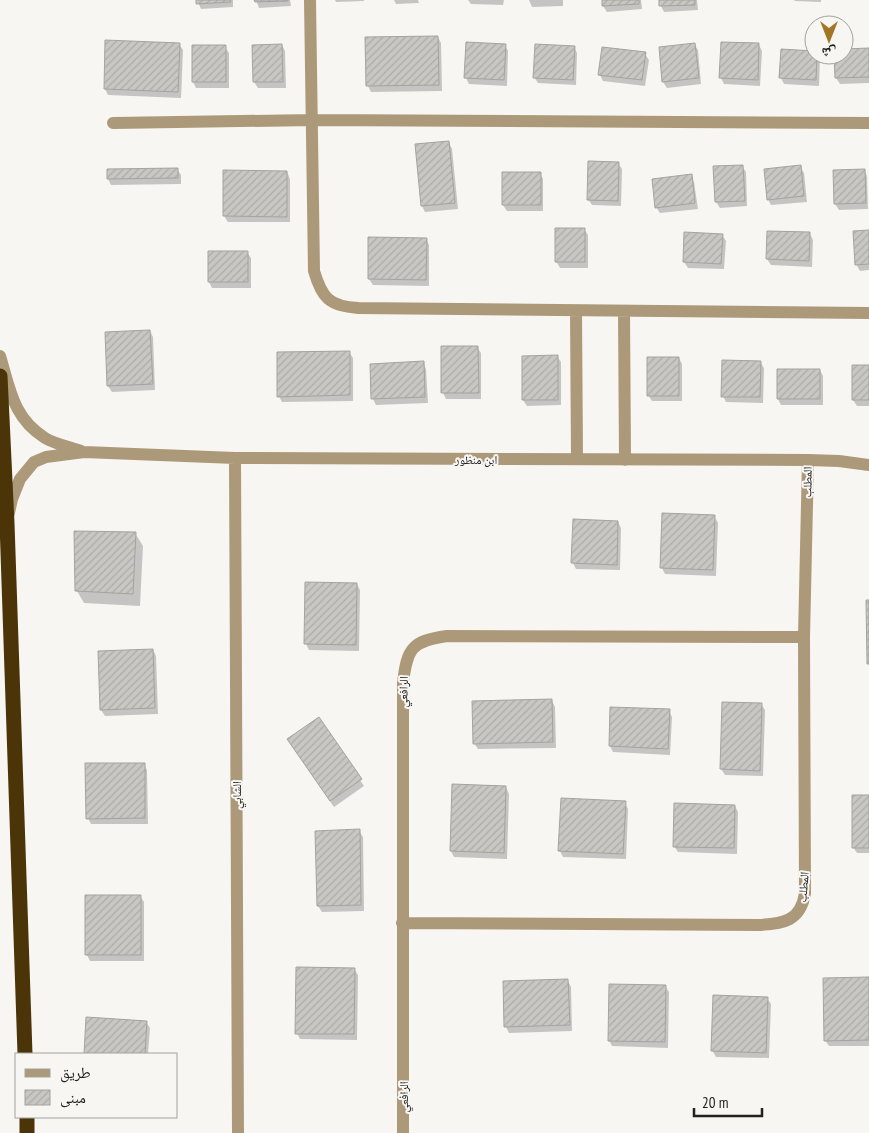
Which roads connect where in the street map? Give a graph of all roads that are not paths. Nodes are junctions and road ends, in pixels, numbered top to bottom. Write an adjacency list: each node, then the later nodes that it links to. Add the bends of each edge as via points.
1 (310, 0): 2 (street)
2 (312, 120): 3 (street); 4 (street); 5 (street, via 314,271 319,288 328,300 342,307 358,308)
3 (113, 123)
4 (869, 123)
5 (576, 311): 6 (street); 12 (street)
6 (624, 311): 7 (street); 13 (street)
7 (869, 313)
8 (0, 356): 10 (street, ابن منظور, via 18,413 46,439)
9 (0, 376): 16 (highway)
10 (84, 452): 11 (street, ابن منظور); 16 (street, ابن منظور, via 46,457 34,462 20,479)
11 (235, 458): 12 (street, ابن منظور); 22 (street, الشابي)
12 (577, 459): 13 (street, ابن منظور)
13 (625, 460): 14 (street, ابن منظور)
14 (808, 460): 15 (street, ابن منظور); 17 (street, المطلب)
15 (869, 465)
16 (7, 523): 19 (highway)
17 (804, 637): 18 (street, الرافعي, via 447,636 427,639 414,646 405,662 403,683); 18 (street, المطلب, via 805,893 796,915 787,921 758,925)
18 (402, 923): 23 (street, الرافعي)
19 (24, 1053)
20 (26, 1118): 21 (highway)
21 (27, 1133)
22 (238, 1133)
23 (403, 1133)

